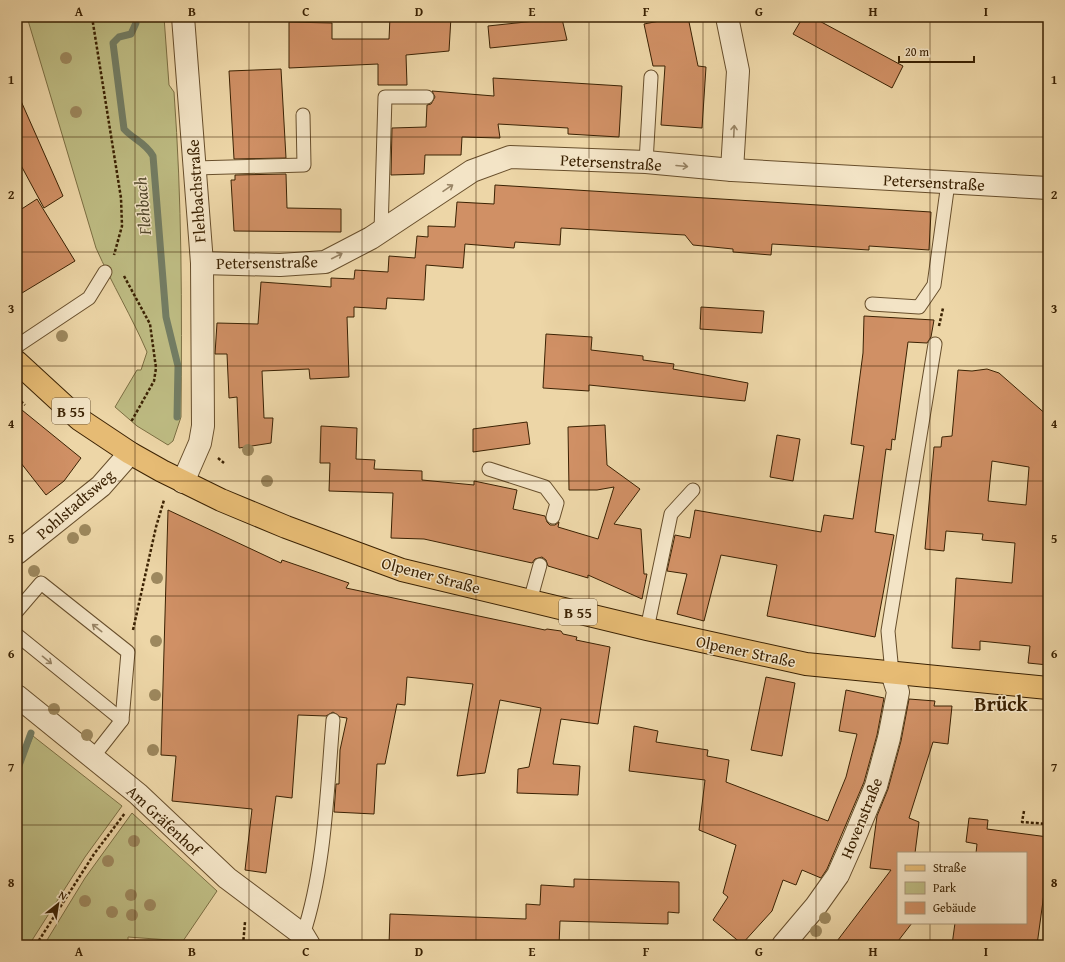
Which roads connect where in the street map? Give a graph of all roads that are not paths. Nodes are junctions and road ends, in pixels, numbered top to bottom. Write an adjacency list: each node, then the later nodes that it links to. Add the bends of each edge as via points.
1 (183, 17): 7 (street, Flehbachstraße)
2 (727, 17): 8 (street, one-way to 2, via 738,71)
3 (651, 77): 6 (lane)
4 (427, 97): 11 (lane, via 385,97)
5 (303, 115): 7 (lane, via 304,165)
6 (646, 162): 8 (street, Petersenstraße, one-way to 8); 11 (street, Petersenstraße, one-way to 6, via 472,171 510,157)
7 (195, 168): 12 (street, Flehbachstraße)
8 (732, 170): 9 (street, Petersenstraße)
9 (948, 183): 10 (street, Petersenstraße); 14 (lane, via 934,285 920,306)
10 (1048, 188)
11 (381, 231): 12 (street, Petersenstraße, one-way to 11, via 280,265 325,262)
12 (202, 263): 20 (street, Flehbachstraße, via 203,426 200,443)
13 (105, 272): 16 (lane, via 89,298)
14 (872, 304)
15 (935, 344): 29 (lane, via 888,631)
16 (17, 346)
17 (17, 362): 18 (main road, Olpener Straße / B 55, via 79,419)
18 (130, 453): 20 (main road, Olpener Straße / B 55); 23 (street, Pohlstadtsweg, via 101,486)
19 (490, 469): 22 (lane, via 545,487 557,503)
20 (183, 482): 25 (main road, Olpener Straße / B 55, via 286,527 402,570)
21 (693, 490): 27 (lane, via 671,514)
22 (553, 517)
23 (17, 553)
24 (540, 565): 25 (lane)
25 (530, 601): 27 (main road, Olpener Straße / B 55)
26 (17, 611): 32 (lane, one-way to 26, via 128,652 41,583)
27 (647, 629): 29 (main road, Olpener Straße / B 55, via 806,664)
28 (17, 635): 32 (lane, one-way to 32)
29 (892, 673): 30 (main road, Olpener Straße / B 55); 36 (street, Hovenstraße, via 898,700 876,786 862,821 838,875 816,906)
30 (1048, 688)
31 (17, 696): 34 (street, Am Gräfenhof)
32 (122, 720): 34 (lane)
33 (333, 720): 35 (lane, via 324,820)
34 (93, 757): 35 (street, Am Gräfenhof, via 138,794 227,878)
35 (306, 940)
36 (782, 945)

